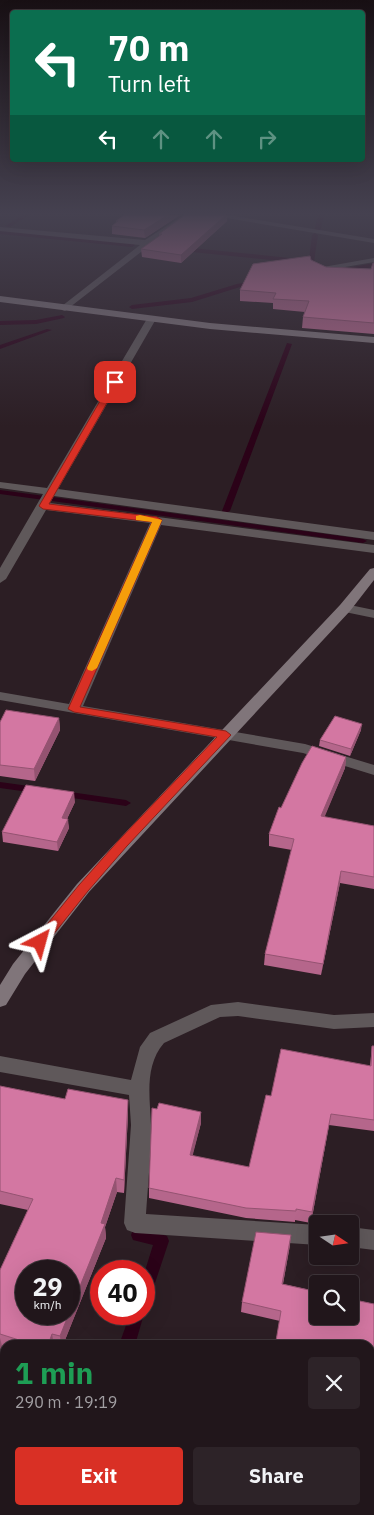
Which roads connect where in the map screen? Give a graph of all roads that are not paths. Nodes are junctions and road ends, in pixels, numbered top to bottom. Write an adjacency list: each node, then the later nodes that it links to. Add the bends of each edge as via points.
1 (93, 286): 3 (street)
2 (0, 299): 3 (street)
3 (65, 308): 4 (street)
4 (151, 319): 5 (street); 7 (street)
5 (374, 340)
6 (0, 485): 7 (street)
7 (47, 499): 8 (street); 9 (street); 12 (street)
8 (157, 520): 10 (street); 16 (street)
9 (374, 536)
10 (374, 549)
11 (374, 572): 13 (street)
12 (0, 579)
13 (345, 608): 14 (street); 17 (street)
14 (374, 614)
15 (0, 696): 16 (street)
16 (74, 709): 17 (street)
17 (226, 735): 18 (street, via 305,749); 19 (street, via 83,888 19,969)
18 (374, 770)
19 (0, 1000)
20 (374, 1020): 22 (street, via 334,1022 238,1009 218,1010 157,1038 149,1047)
21 (0, 1064): 22 (street)
22 (138, 1089): 23 (street, via 142,1125 135,1223)
23 (309, 1234)
24 (359, 1238): 25 (street)
25 (374, 1240)

